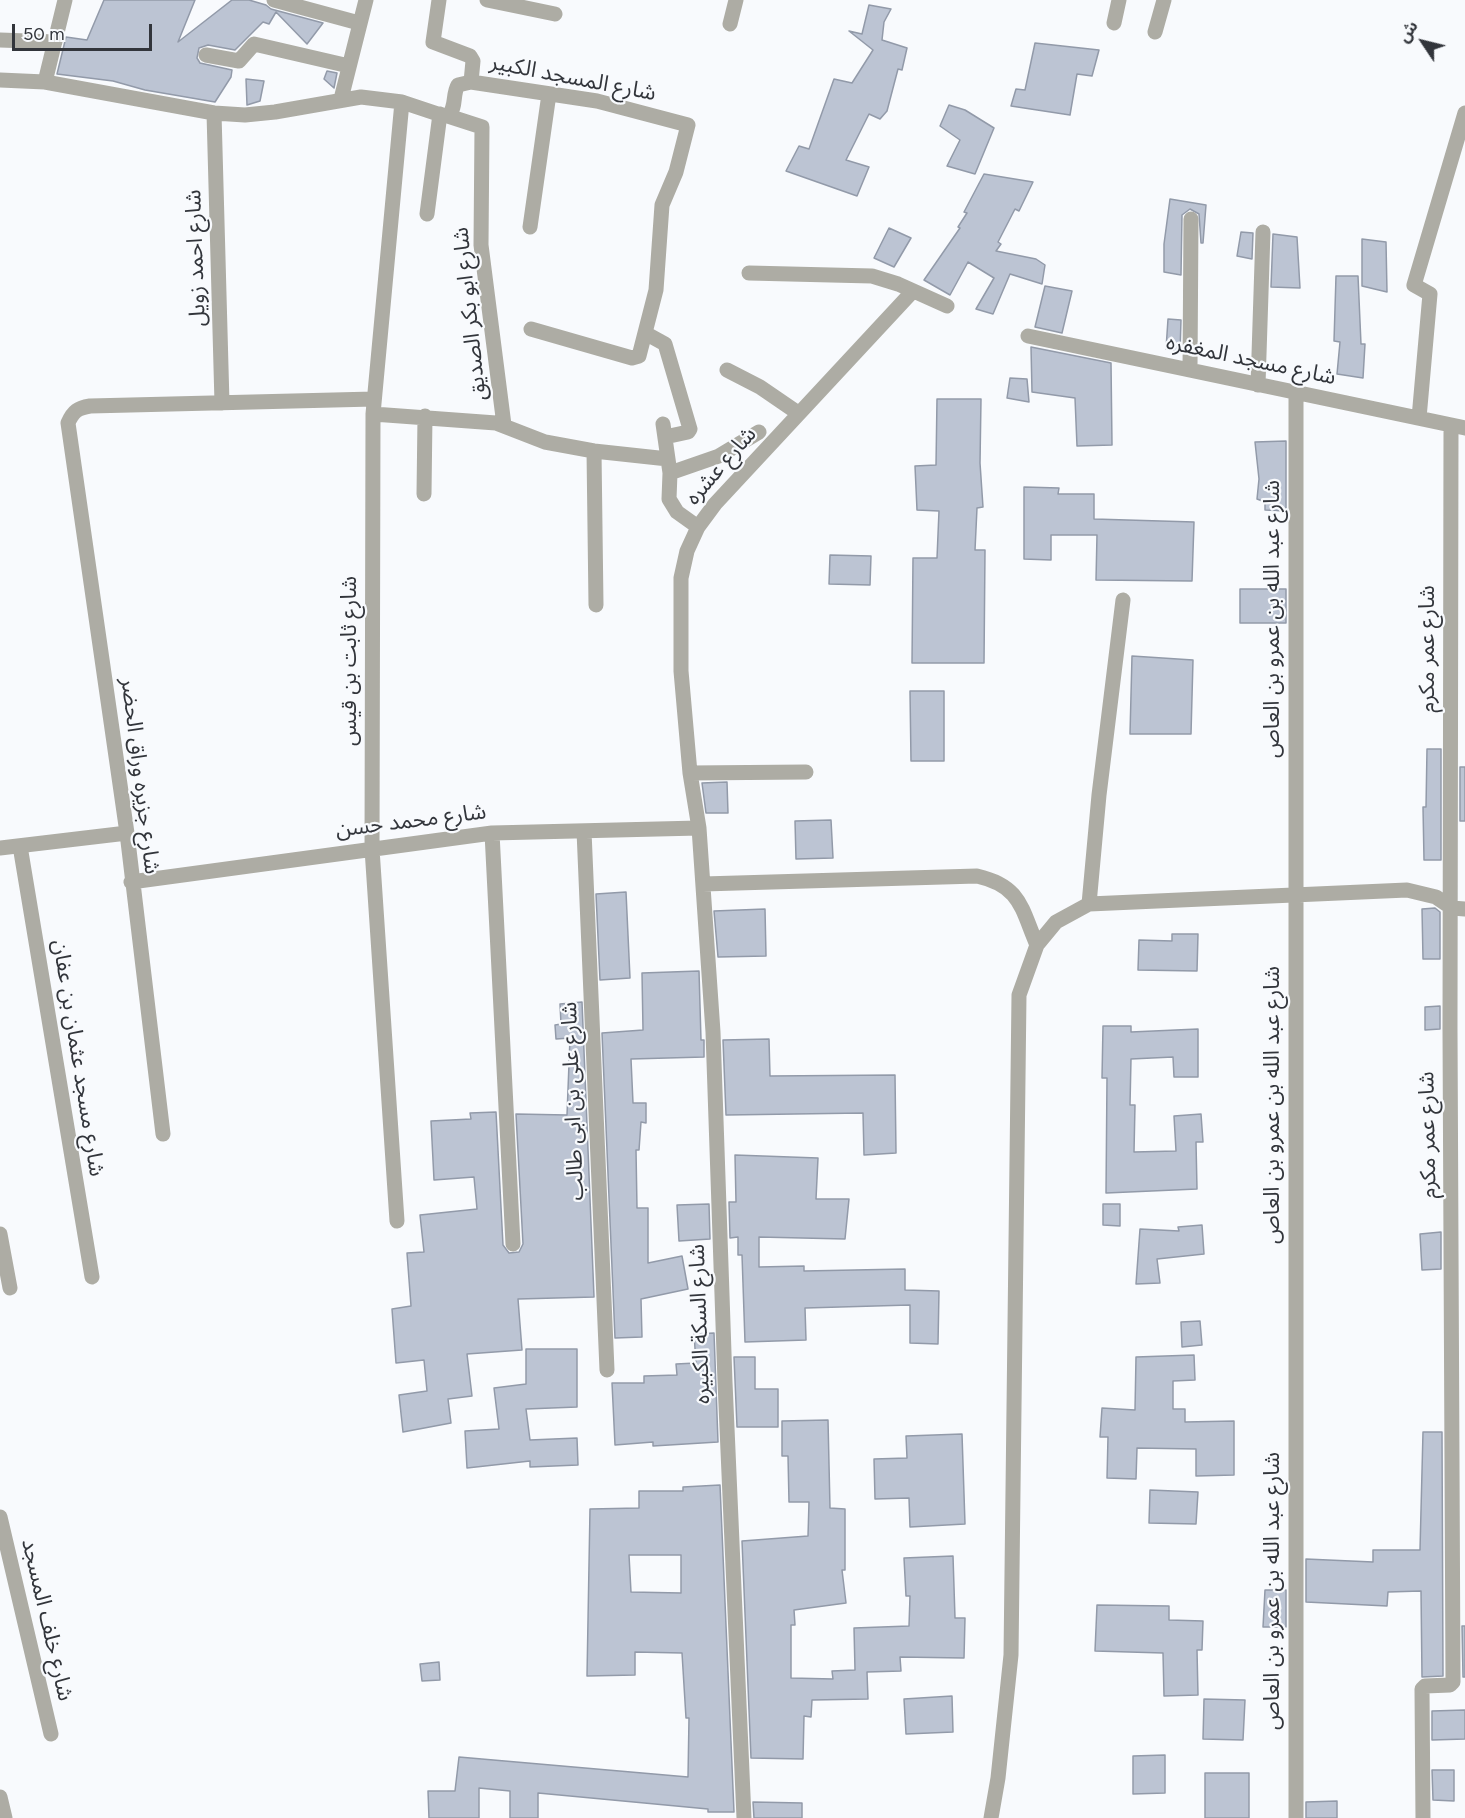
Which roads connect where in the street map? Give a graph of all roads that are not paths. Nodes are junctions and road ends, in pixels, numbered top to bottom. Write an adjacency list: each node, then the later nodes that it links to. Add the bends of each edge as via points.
1 (65, 0): 15 (street)
2 (274, 0): 10 (street)
3 (366, 0): 10 (street)
4 (439, 0): 20 (street, via 433,42 470,56)
5 (488, 0): 9 (street)
6 (736, 0): 12 (street)
7 (1119, 0): 11 (street)
8 (1164, 0): 13 (street)
9 (555, 14)
10 (359, 23): 17 (street)
11 (1114, 23)
12 (730, 24)
13 (1155, 32)
14 (0, 40): 15 (street)
15 (55, 42): 19 (street)
16 (206, 56): 17 (street, via 238,61 254,44)
17 (349, 66): 22 (street)
18 (0, 80): 19 (street)
19 (45, 82): 24 (street)
20 (471, 82): 21 (street, شارع المسجد الكبير); 26 (street, شارع المسجد الكبير, via 462,83 455,90 453,108)
21 (549, 94): 29 (street); 35 (street, شارع المسجد الكبير, via 597,101 688,125 676,172 662,205 659,269)
22 (341, 99): 23 (street, via 382,98); 24 (street, via 275,112)
23 (402, 102): 26 (street); 42 (street, شارع ثابت بن قيس)
24 (214, 113): 41 (street, شارع احمد زويل)
25 (1465, 113): 45 (street, via 1414,285 1430,293)
26 (444, 115): 27 (street, شارع المسجد الكبير); 46 (street, شارع ابو بكر الصديق, via 482,127 481,245)
27 (427, 214)
28 (1191, 219): 38 (street)
29 (530, 227)
30 (1263, 232): 39 (street)
31 (749, 273): 32 (street, via 872,276)
32 (913, 291): 33 (street); 43 (street, شارع عشره)
33 (946, 306)
34 (531, 329): 35 (street, via 632,358 639,356)
35 (645, 333): 50 (street, via 665,344 690,429 664,430)
36 (1028, 336): 38 (street, شارع مسجد المغفره)
37 (727, 370): 43 (street)
38 (1190, 370): 39 (street, شارع مسجد المغفره)
39 (1258, 385): 40 (street, شارع مسجد المغفره)
40 (1296, 393): 45 (street, شارع مسجد المغفره); 66 (street, شارع عبد الله بن عمرو بن العاص)
41 (222, 403): 42 (street); 59 (street, شارع جزيره وراق الحضر, via 90,406 79,408 68,423)
42 (373, 407): 44 (street); 63 (street, شارع ثابت بن قيس)
43 (798, 413): 52 (street, شارع عشره)
44 (425, 416): 46 (street); 51 (street)
45 (1419, 418): 47 (street, شارع مسجد المغفره)
46 (504, 425): 49 (street, via 545,442)
47 (1458, 427): 68 (street, شارع عمر مكرم)
48 (759, 432): 50 (street, via 719,456)
49 (594, 451): 50 (street); 54 (street)
50 (669, 466): 52 (street, via 671,505)
51 (424, 494)
52 (698, 526): 56 (street, شارع عشره, via 681,578 681,671)
53 (1123, 600): 67 (street)
54 (596, 605)
55 (806, 772): 56 (street)
56 (690, 773): 57 (street, شارع عشره)
57 (699, 828): 58 (street, شارع محمد حسن); 65 (street, شارع السكة الكبيره)
58 (584, 831): 60 (street, شارع محمد حسن); 76 (street, شارع على بن ابى طالب)
59 (127, 833): 61 (street); 64 (street, شارع جزيره وراق الحضر)
60 (492, 833): 63 (street, شارع محمد حسن); 73 (street)
61 (20, 846): 62 (street); 74 (street, شارع مسجد عثمان بن عفان)
62 (0, 848)
63 (372, 849): 64 (street, شارع محمد حسن); 71 (street, شارع ثابت بن قيس)
64 (131, 882): 70 (street, شارع جزيره وراق الحضر)
65 (703, 884): 69 (street, via 977,876 1009,889); 81 (street, شارع السكة الكبيره, via 713,1032)
66 (1296, 894): 67 (street); 68 (street, via 1407,890); 83 (street, شارع عبد الله بن عمرو بن العاص)
67 (1089, 904): 69 (street, via 1056,922)
68 (1459, 908): 84 (street, شارع عمر مكرم, via 1450,1029 1453,1682 1422,1688)
69 (1037, 945): 82 (street, via 1018,995 1011,1655)
70 (162, 1134)
71 (397, 1221)
72 (0, 1234): 75 (street)
73 (513, 1244)
74 (92, 1277)
75 (10, 1288)
76 (607, 1370)
77 (0, 1517): 78 (street, شارع خلف المسجد)
78 (51, 1734)
79 (0, 1797): 80 (street)
80 (5, 1818)
81 (744, 1818)
82 (991, 1818)
83 (1296, 1818)
84 (1423, 1818)

